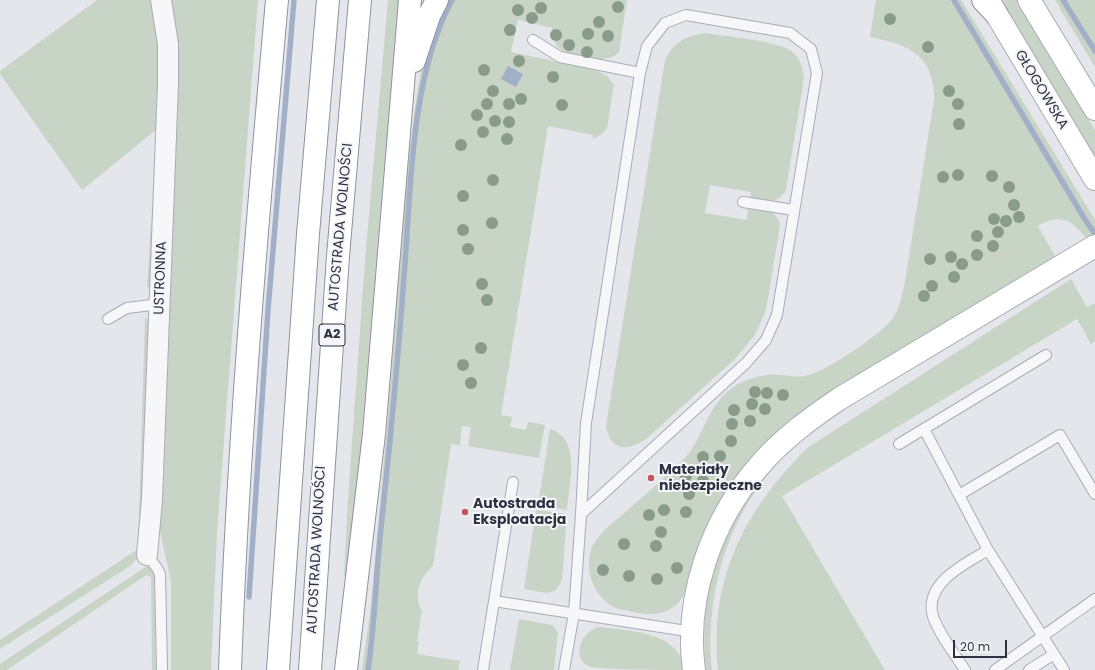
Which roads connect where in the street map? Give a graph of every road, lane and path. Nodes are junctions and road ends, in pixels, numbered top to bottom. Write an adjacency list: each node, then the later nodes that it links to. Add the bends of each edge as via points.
1 (161, 0): 17 (street, USTRONNA, via 166,26 168,61)
2 (277, 0): 35 (main road, via 245,404)
3 (328, 0): 36 (main road, A2)
4 (360, 0): 37 (main road, AUTOSTRADA WOLNOŚCI / A2, via 338,256)
5 (410, 0): 12 (main road)
6 (437, 0): 12 (main road, via 418,44)
7 (1029, 0): 11 (main road)
8 (989, 5): 13 (main road, GŁOGOWSKA)
9 (533, 40): 10 (lane, via 560,57)
10 (640, 73): 15 (lane, via 647,46 665,24 686,15 790,33 811,49 817,73); 25 (lane, via 586,423)
11 (1095, 109)
12 (400, 120): 38 (main road, via 374,434)
13 (1095, 179)
14 (743, 202): 15 (lane)
15 (794, 210): 25 (lane, via 777,315 766,340 746,363)
16 (1095, 246): 31 (main road, via 839,399 814,415 770,454 740,491 723,518 711,545 699,583)
17 (160, 304): 18 (lane, via 127,308); 27 (street, USTRONNA)
18 (108, 319)
19 (1046, 356): 20 (lane)
20 (924, 430): 21 (lane); 24 (lane)
21 (899, 444)
22 (512, 482): 29 (lane)
23 (1095, 494): 24 (lane, via 1060,436)
24 (959, 495): 26 (lane)
25 (581, 514): 30 (lane)
26 (988, 550): 32 (lane); 42 (lane, via 952,573 939,586 932,598 934,618)
27 (147, 555): 34 (lane, via 160,574)
28 (1095, 599): 32 (lane)
29 (494, 601): 30 (lane); 39 (lane)
30 (574, 613): 31 (lane); 40 (lane)
31 (693, 632): 41 (main road)
32 (1042, 635): 33 (lane); 43 (lane)
33 (1054, 654): 44 (lane); 45 (lane)
34 (162, 670)
35 (230, 670)
36 (278, 670)
37 (310, 670)
38 (346, 670)
39 (483, 670)
40 (564, 670)
41 (694, 670)
42 (965, 670)
43 (995, 670)
44 (1029, 670)
45 (1064, 670)

